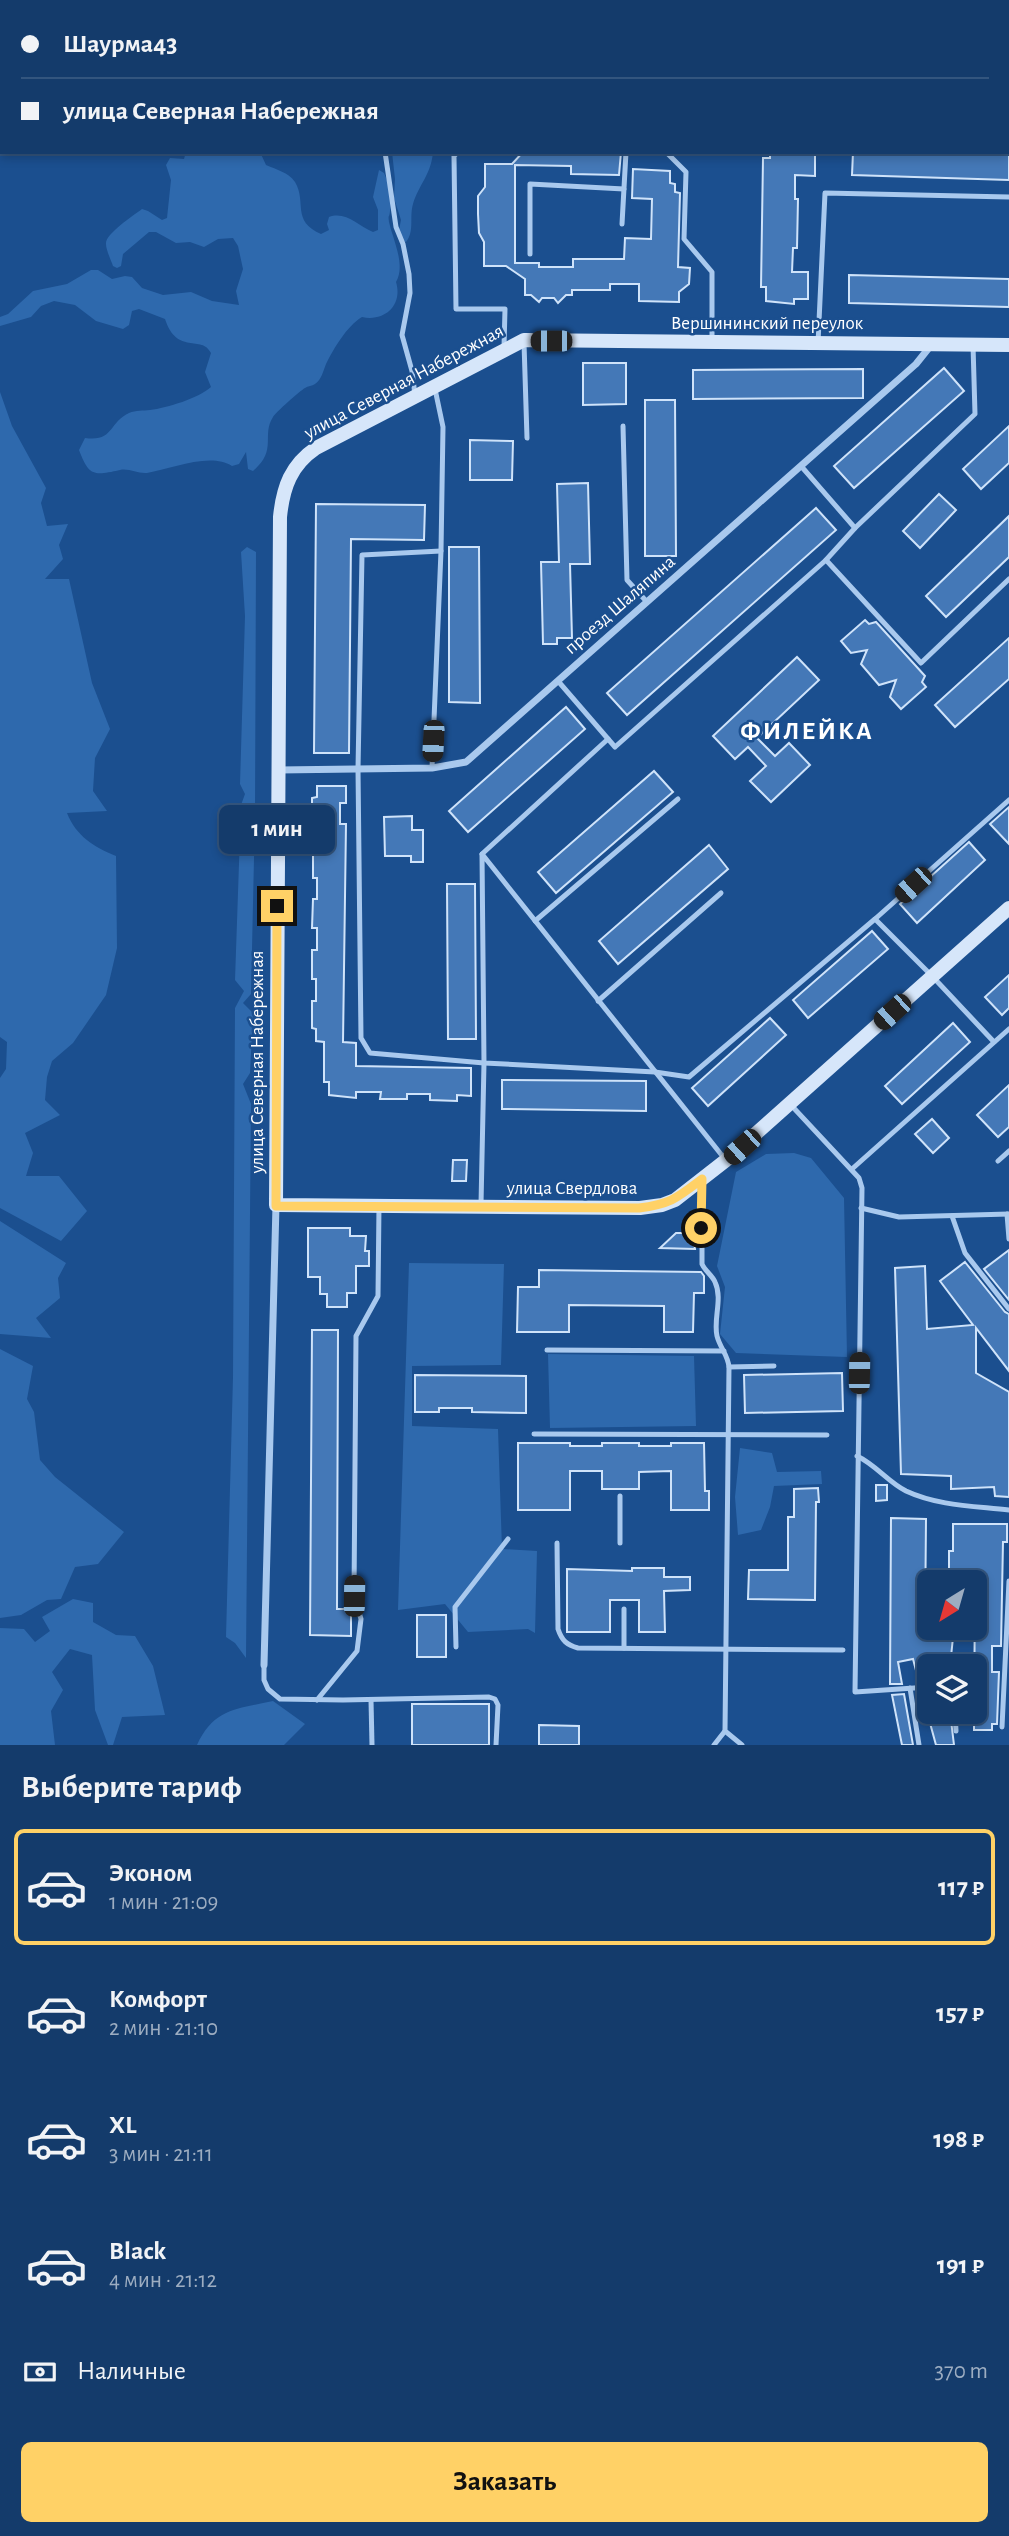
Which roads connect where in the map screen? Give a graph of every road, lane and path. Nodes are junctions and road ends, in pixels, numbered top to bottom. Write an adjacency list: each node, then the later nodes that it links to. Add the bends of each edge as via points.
1 (385, 154): 17 (lane, via 396,228 409,274 402,335)
2 (456, 154): 15 (lane, via 456,309 505,309)
3 (626, 154): 5 (lane)
4 (668, 154): 10 (lane, via 686,172 684,239 712,272)
5 (624, 189): 7 (lane); 8 (lane, via 530,184)
6 (1009, 197): 11 (lane, via 825,193)
7 (622, 224)
8 (530, 254)
9 (524, 340): 10 (street, Вершининский переулок); 15 (street, улица Северная Набережная); 19 (lane)
10 (712, 342): 11 (street, Вершининский переулок)
11 (818, 343): 12 (street, Вершининский переулок)
12 (932, 344): 13 (street, Вершининский переулок); 20 (street, проезд Шаляпина, via 916,364)
13 (973, 344): 14 (street, Вершининский переулок); 21 (lane, via 975,414)
14 (1009, 345)
15 (504, 351): 16 (street, улица Северная Набережная)
16 (434, 386): 17 (street, улица Северная Набережная); 22 (lane, via 443,427)
17 (415, 395): 30 (street, улица Северная Набережная, via 316,447 298,462 286,485 280,517)
18 (623, 426): 25 (lane, via 627,580)
19 (527, 438)
20 (801, 466): 21 (lane); 25 (street, проезд Шаляпина)
21 (855, 528): 23 (lane)
22 (441, 551): 28 (lane); 29 (lane, via 362,555)
23 (826, 561): 24 (lane, via 921,663); 27 (lane, via 615,747)
24 (1009, 579)
25 (647, 602): 26 (street, проезд Шаляпина)
26 (558, 681): 27 (lane); 28 (street, проезд Шаляпина, via 466,762)
27 (608, 739): 33 (lane)
28 (432, 768): 29 (street, проезд Шаляпина)
29 (358, 769): 30 (street, проезд Шаляпина); 42 (lane, via 361,1038 370,1053)
30 (278, 770): 50 (street, улица Северная Набережная)
31 (678, 799): 37 (lane)
32 (1009, 800): 36 (lane)
33 (482, 854): 37 (lane); 42 (lane)
34 (721, 893): 39 (lane)
35 (1009, 908): 38 (street, улица Свердлова)
36 (875, 919): 38 (lane); 43 (lane, via 689,1077)
37 (535, 921): 39 (lane)
38 (932, 976): 41 (lane); 44 (street, улица Свердлова)
39 (598, 1001): 43 (lane)
40 (1009, 1029): 41 (lane)
41 (994, 1042): 48 (lane)
42 (484, 1063): 43 (lane); 52 (lane)
43 (655, 1072): 46 (lane)
44 (790, 1104): 46 (street, улица Свердлова); 48 (lane)
45 (1009, 1151): 47 (lane)
46 (726, 1161): 49 (street, улица Свердлова)
47 (998, 1161)
48 (852, 1169): 53 (lane, via 862,1188)
49 (702, 1179): 52 (street, улица Свердлова, via 675,1200 651,1207); 59 (lane, via 702,1264 718,1290 716,1332)
50 (276, 1206): 51 (street, улица Свердлова); 77 (street, улица Северная Набережная)
51 (379, 1206): 52 (street, улица Свердлова); 80 (lane, via 378,1296 356,1336 354,1596 361,1619 357,1651)
52 (480, 1207)
53 (861, 1208): 55 (lane, via 899,1217); 65 (lane)
54 (1008, 1214): 55 (lane); 56 (lane)
55 (952, 1216): 57 (lane, via 965,1253)
56 (1009, 1240)
57 (1009, 1309)
58 (547, 1350): 59 (lane)
59 (724, 1351): 61 (lane)
60 (774, 1366): 61 (lane)
61 (729, 1367): 63 (lane)
62 (534, 1434): 63 (lane)
63 (728, 1434): 64 (lane); 75 (lane)
64 (827, 1435)
65 (857, 1456): 67 (lane, via 905,1490 932,1501); 79 (lane, via 855,1692)
66 (620, 1496): 70 (lane)
67 (1009, 1510)
68 (508, 1539): 73 (lane, via 455,1607)
69 (557, 1543): 74 (lane, via 561,1639 578,1648)
70 (620, 1543)
71 (1009, 1581): 83 (lane)
72 (624, 1609): 74 (lane)
73 (456, 1647)
74 (624, 1648): 75 (lane)
75 (726, 1649): 76 (lane); 84 (lane)
76 (843, 1650)
77 (264, 1665): 80 (lane, улица Северная Набережная, via 264,1680 274,1695)
78 (917, 1687): 79 (lane)
79 (910, 1688): 90 (lane)
80 (317, 1700): 81 (lane, улица Северная Набережная)
81 (371, 1700): 86 (lane); 87 (lane, улица Северная Набережная, via 495,1699)
82 (956, 1724): 85 (lane)
83 (1002, 1727)
84 (725, 1731): 88 (lane); 89 (lane)
85 (956, 1731)
86 (373, 1745)
87 (496, 1745)
88 (714, 1745)
89 (742, 1745)
90 (919, 1745)

